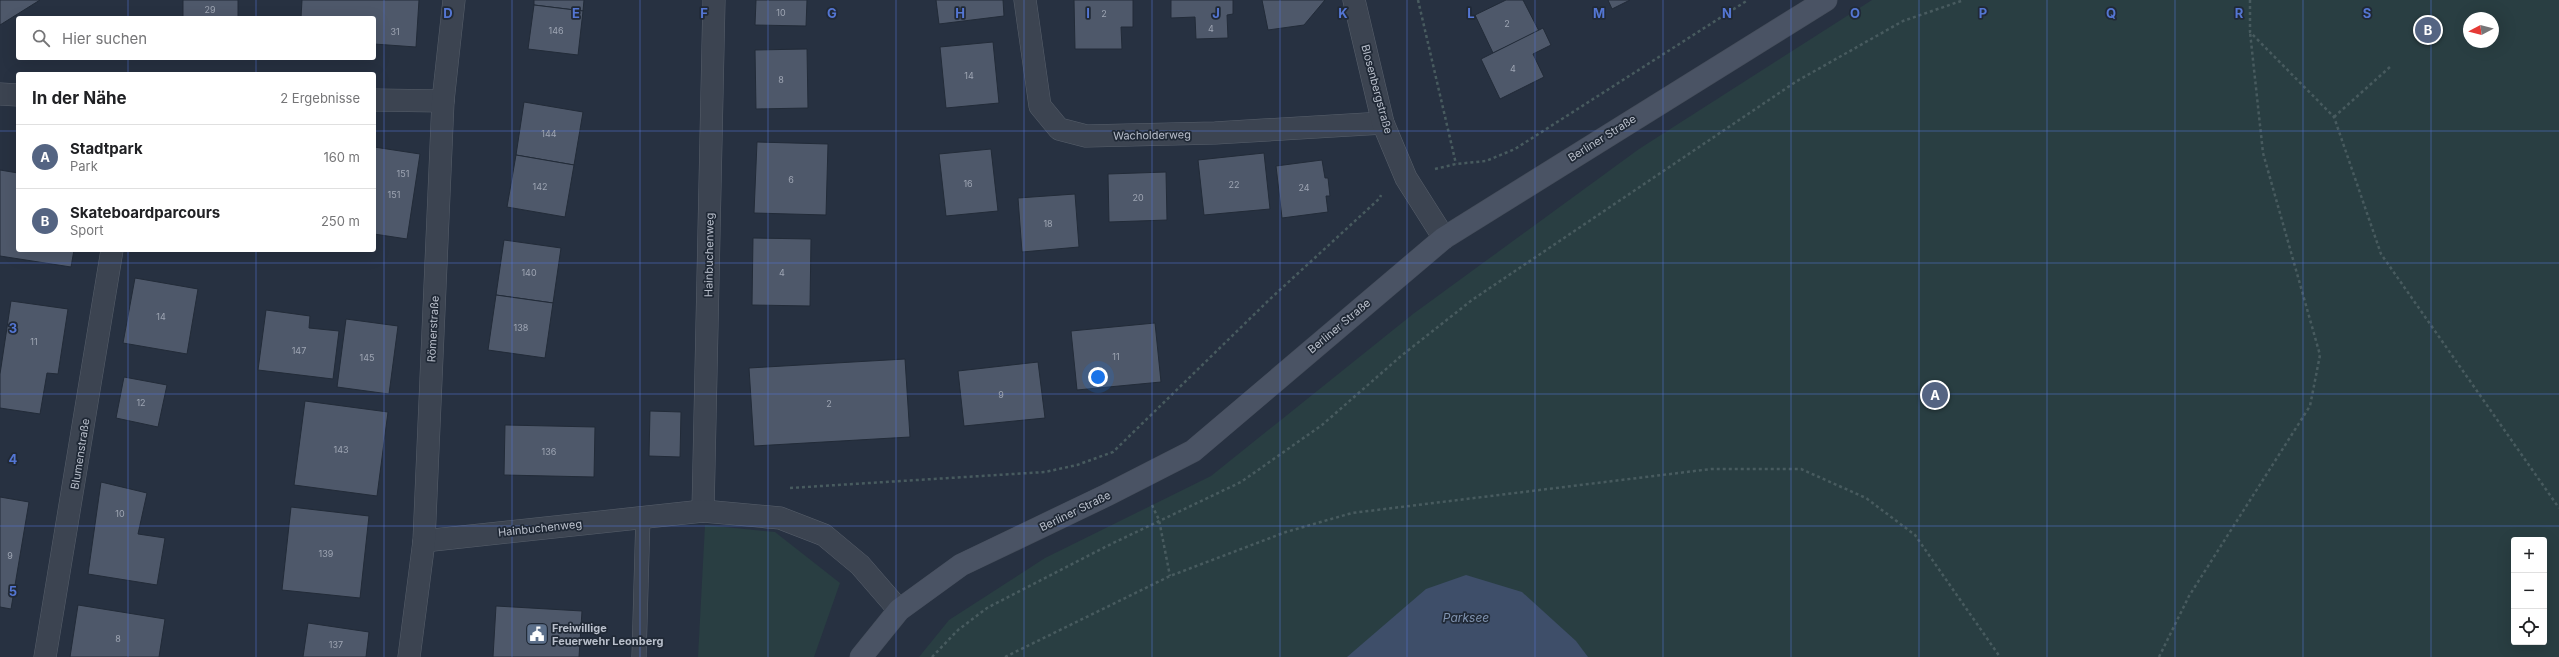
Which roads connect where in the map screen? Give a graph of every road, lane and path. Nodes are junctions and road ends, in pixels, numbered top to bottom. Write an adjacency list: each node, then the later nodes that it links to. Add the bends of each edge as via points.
1 (454, 0): 15 (street, Römerstraße)
2 (714, 0): 24 (street, Hainbuchenweg)
3 (1025, 0): 17 (street, Wacholderweg, via 1040,106 1059,129 1093,136 1215,133)
4 (1354, 0): 17 (street, Blosenbergstraße)
5 (1418, 0): 18 (path)
6 (1748, 0): 18 (path, via 1515,149 1486,161)
7 (1826, 0): 20 (main road, Berliner Straße)
8 (1964, 0): 32 (path, via 1903,21 1797,81 1472,300 1401,356 1322,425 1240,482 1113,542 987,608 958,630)
9 (2250, 0): 10 (path)
10 (2250, 32): 16 (path); 35 (path, via 2263,153 2320,355 2310,406 2189,596)
11 (2390, 67): 16 (path)
12 (0, 94): 13 (street)
13 (16, 95)
14 (376, 100): 15 (street)
15 (443, 101): 26 (street, Römerstraße)
16 (2334, 116): 23 (path, via 2381,254)
17 (1383, 123): 19 (street, Blosenbergstraße)
18 (1456, 164): 19 (path)
19 (1406, 178): 20 (street, Blosenbergstraße); 22 (path, via 1382,189 1380,198 1270,299 1113,452 1077,465 1045,472)
20 (1444, 238): 27 (main road, Berliner Straße, via 1193,450 1107,495 961,565)
21 (112, 252): 28 (street, Blumenstraße)
22 (783, 488)
23 (2559, 508)
24 (703, 511): 25 (street, Hainbuchenweg); 27 (street, Hainbuchenweg, via 780,518 824,535 860,564)
25 (643, 516): 26 (street, Hainbuchenweg); 30 (lane)
26 (424, 541): 29 (street, Römerstraße)
27 (899, 610): 31 (main road, Berliner Straße)
28 (45, 657)
29 (409, 657)
30 (639, 657)
31 (862, 657)
32 (932, 657)
33 (1005, 657): 34 (path, via 1170,576 1286,532 1352,513 1711,469 1801,468 1866,498 1915,535)
34 (2000, 657)
35 (2159, 657)

